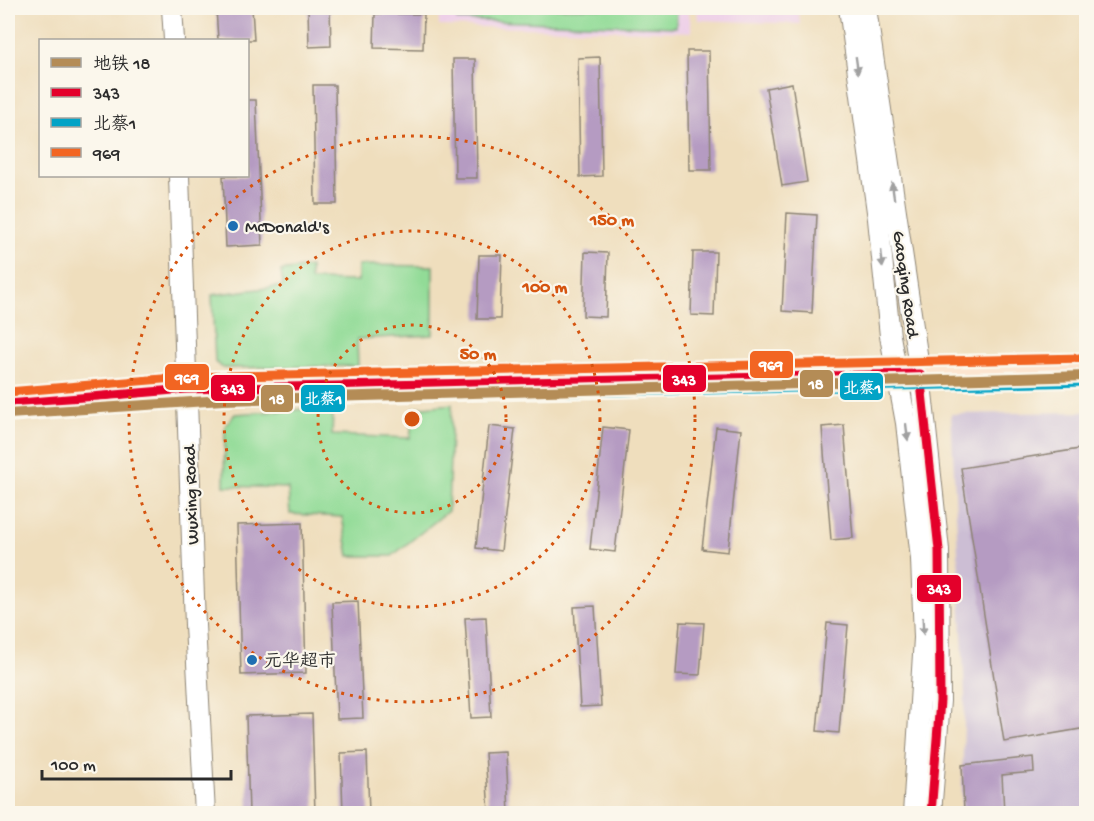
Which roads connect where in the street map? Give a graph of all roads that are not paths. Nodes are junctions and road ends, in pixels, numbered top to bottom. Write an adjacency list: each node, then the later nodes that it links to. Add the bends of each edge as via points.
1 (172, 8): 4 (street)
2 (849, 8): 7 (street, Gaoqing Road, one-way to 7)
3 (866, 8): 8 (street, Gaoqing Road, one-way to 3)
4 (174, 39)
5 (179, 177): 9 (street, Wuxing Road)
6 (1086, 370): 8 (main road)
7 (897, 374): 8 (main road); 9 (main road); 12 (street, Gaoqing Road, one-way to 12, via 921,559 924,638)
8 (920, 374): 13 (street, Gaoqing Road, via 940,561 940,701)
9 (186, 389): 10 (main road); 11 (street, Wuxing Road)
10 (8, 404)
11 (205, 813)
12 (913, 813)
13 (931, 813)

